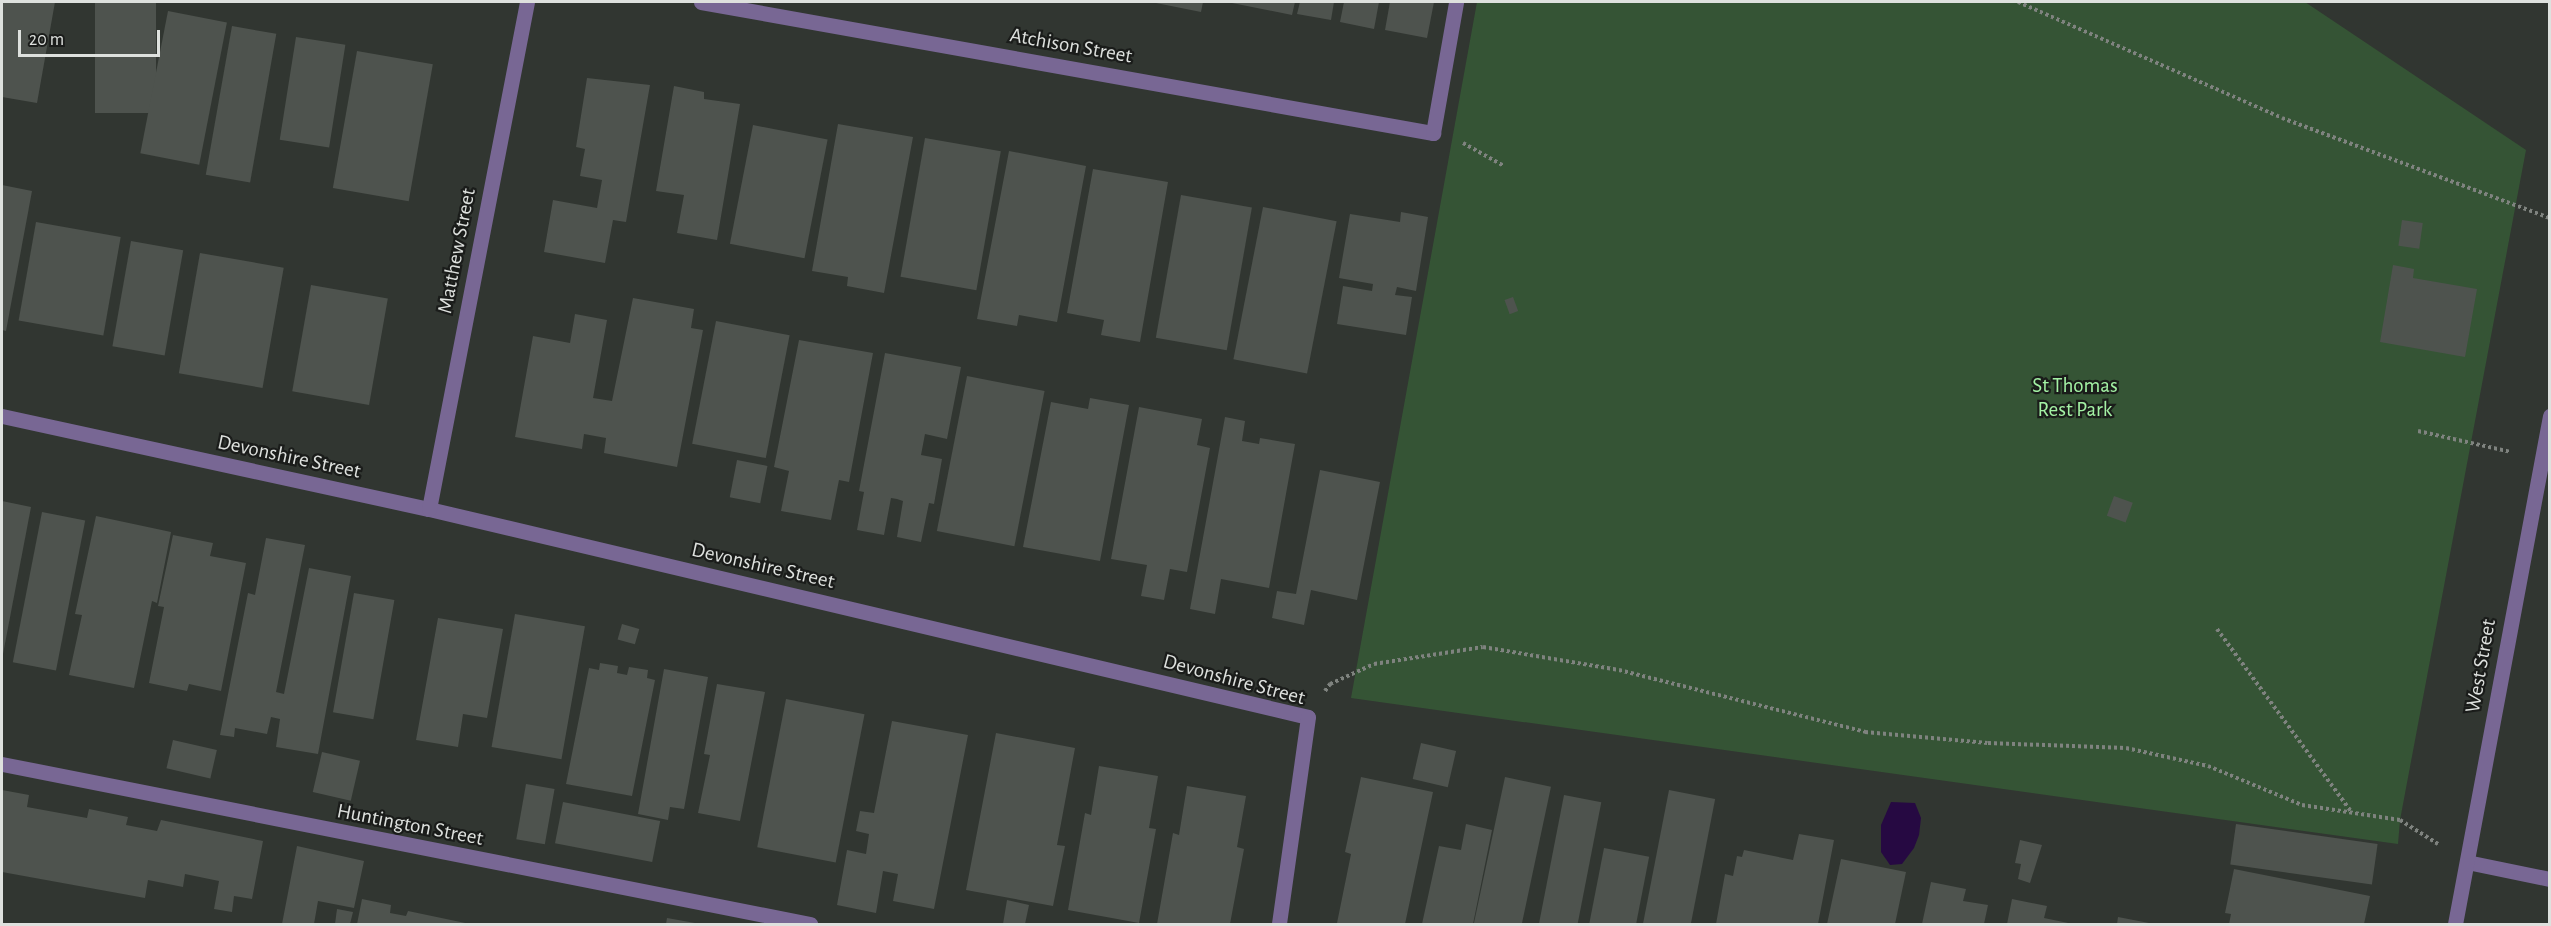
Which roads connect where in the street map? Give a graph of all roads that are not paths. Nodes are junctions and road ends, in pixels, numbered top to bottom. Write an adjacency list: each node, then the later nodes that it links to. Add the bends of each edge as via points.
1 (527, 2): 6 (street, Matthew Street)
2 (701, 2): 3 (street, Atchison Street, via 1433,133)
3 (1456, 2)
4 (2, 416): 6 (street, Devonshire Street)
5 (2550, 416): 8 (street, West Street)
6 (429, 509): 11 (street, Devonshire Street, via 1308,717)
7 (2, 764): 10 (street, Huntington Street)
8 (2467, 862): 9 (street); 12 (street, West Street)
9 (2550, 879)
10 (810, 924)
11 (1279, 924)
12 (2455, 924)

